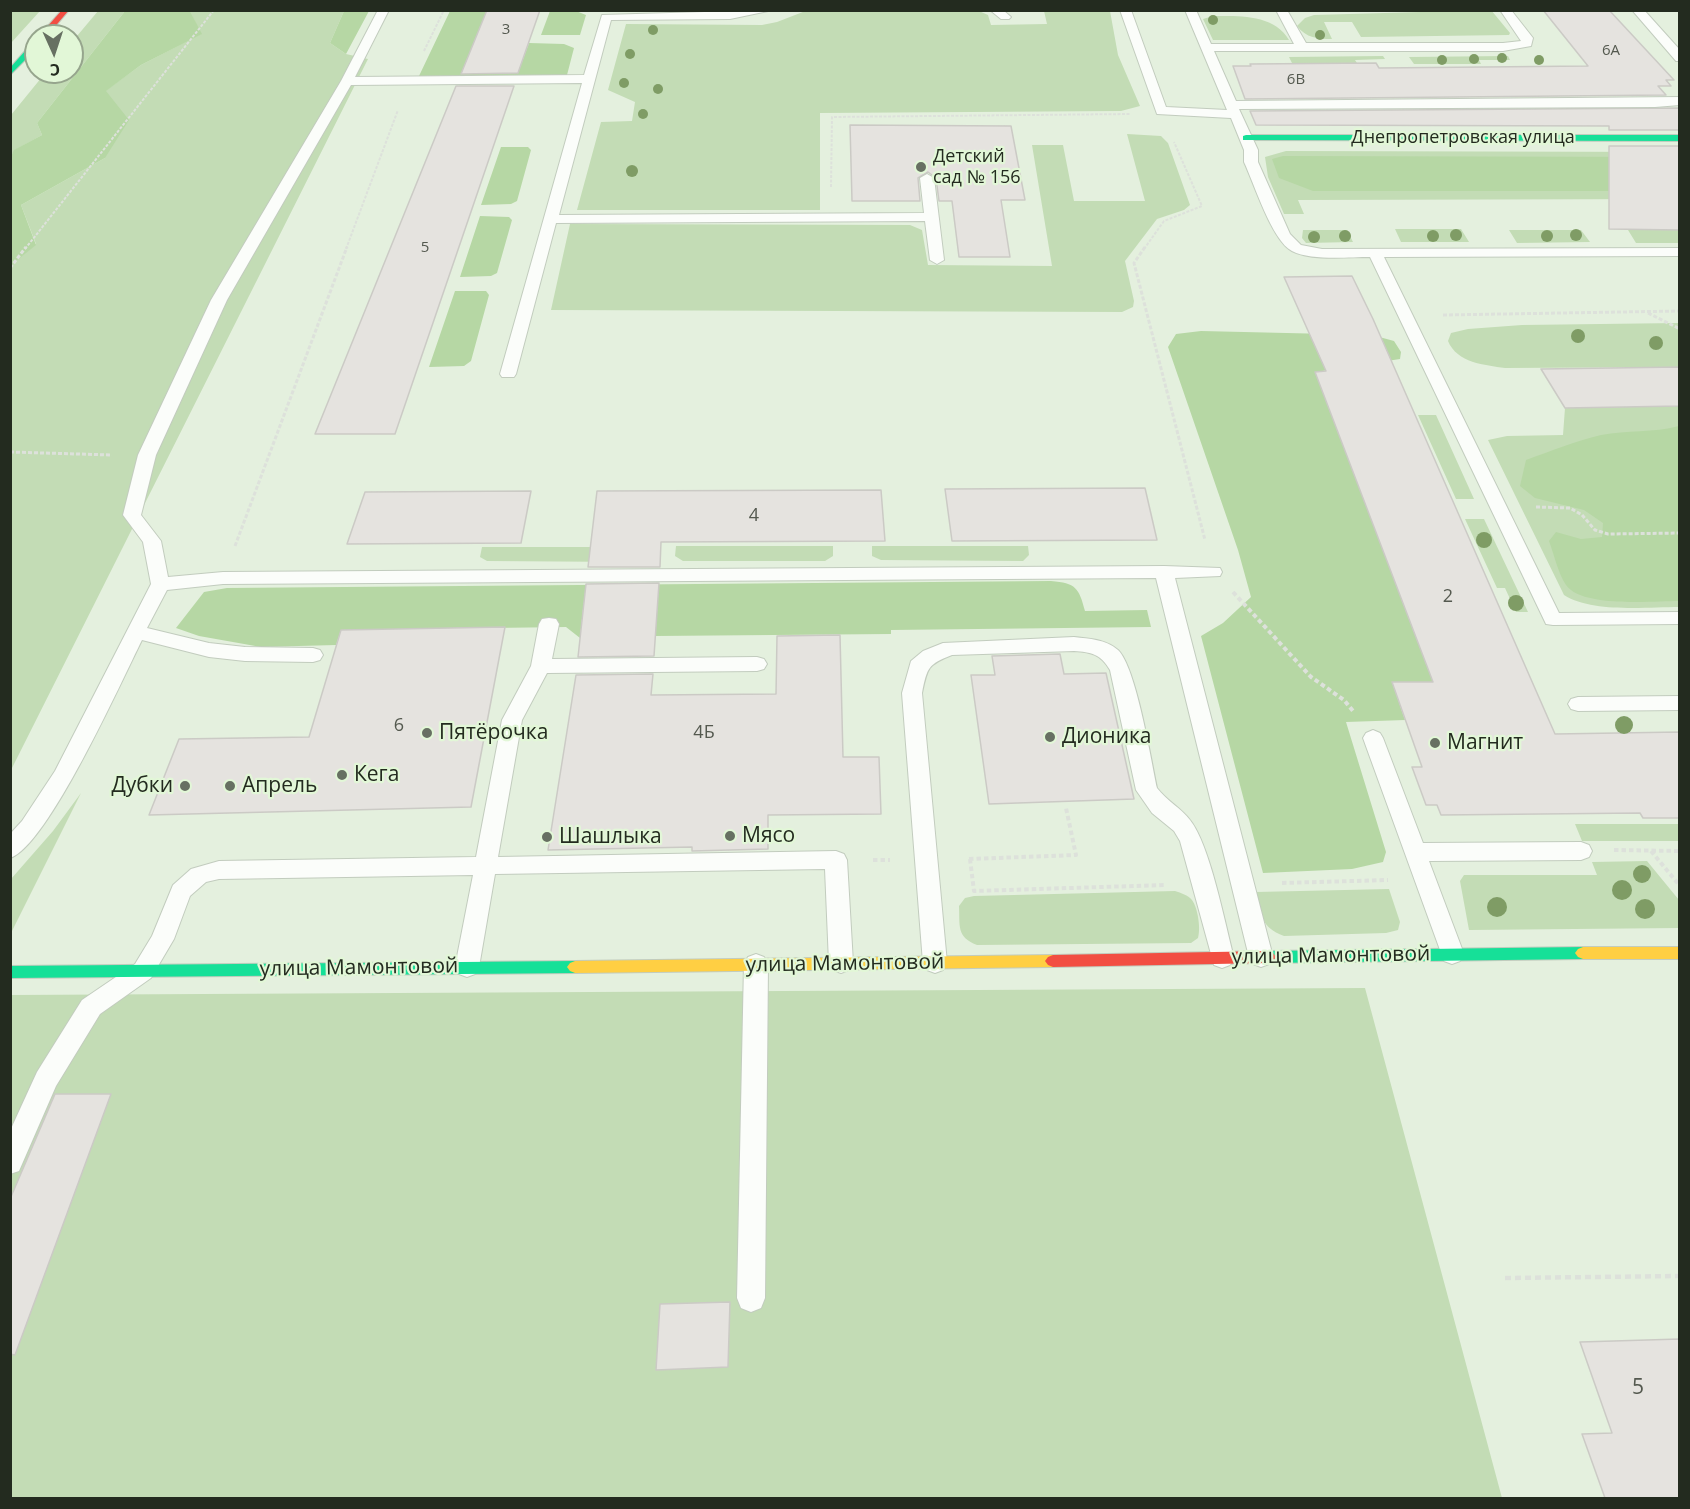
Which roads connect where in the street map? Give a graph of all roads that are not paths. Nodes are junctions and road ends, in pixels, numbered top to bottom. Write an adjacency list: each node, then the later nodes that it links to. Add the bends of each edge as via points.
1 (66, 10): 11 (street)
2 (384, 10): 18 (lane)
3 (593, 10): 10 (lane)
4 (768, 10): 10 (lane, via 730,16)
5 (1125, 10): 20 (lane, via 1161,111)
6 (1190, 10): 13 (lane)
7 (1281, 10): 12 (lane)
8 (1504, 10): 12 (lane, via 1527,38 1527,44)
9 (1637, 10): 15 (lane)
10 (606, 17): 17 (lane)
11 (54, 24)
12 (1302, 47): 13 (lane)
13 (1207, 48): 20 (lane)
14 (24, 57): 16 (street)
15 (1680, 58)
16 (10, 73)
17 (588, 79): 18 (lane); 25 (lane)
18 (347, 81): 32 (lane, via 219,300 147,455 132,515 152,542)
19 (1680, 101): 20 (lane)
20 (1233, 110): 21 (lane)
21 (1246, 138): 22 (street, Днепропетровская улица); 27 (lane, via 1251,162 1284,236 1296,248 1322,253)
22 (1680, 138)
23 (927, 178): 24 (lane)
24 (932, 218): 25 (lane); 28 (lane)
25 (549, 219): 29 (lane)
26 (1680, 252): 27 (lane)
27 (1375, 253): 33 (lane, via 1553,619)
28 (937, 260)
29 (508, 374)
30 (1164, 572): 31 (lane); 32 (lane, via 223,578); 48 (lane)
31 (1213, 572)
32 (160, 584): 35 (lane)
33 (1680, 618)
34 (549, 624): 38 (lane)
35 (135, 632): 36 (lane, via 209,650); 42 (lane, via 64,775)
36 (313, 655)
37 (757, 664): 38 (lane)
38 (541, 666): 45 (lane, via 512,720)
39 (1680, 703): 40 (lane)
40 (1578, 704)
41 (1373, 738): 44 (lane)
42 (10, 850)
43 (1581, 850): 44 (lane)
44 (1415, 852): 47 (lane)
45 (485, 868): 50 (lane, via 836,860); 53 (lane); 54 (lane, via 219,870 199,875 181,891 162,939)
46 (1680, 953): 47 (street, улица Мамонтовой)
47 (1452, 954): 48 (street, улица Мамонтовой)
48 (1261, 957): 49 (street, улица Мамонтовой)
49 (1222, 958): 51 (street, улица Мамонтовой); 51 (lane, via 1191,840 1148,790 1120,670 1112,656 1097,646 1074,644 950,648 918,666 912,693)
50 (841, 963): 51 (street, улица Мамонтовой); 52 (street, улица Мамонтовой)
51 (935, 963)
52 (756, 964): 53 (street, улица Мамонтовой); 57 (lane)
53 (467, 967): 54 (street, улица Мамонтовой)
54 (143, 971): 55 (street, улица Мамонтовой); 56 (lane, via 91,1007 46,1080)
55 (10, 972)
56 (10, 1162)
57 (751, 1298)

